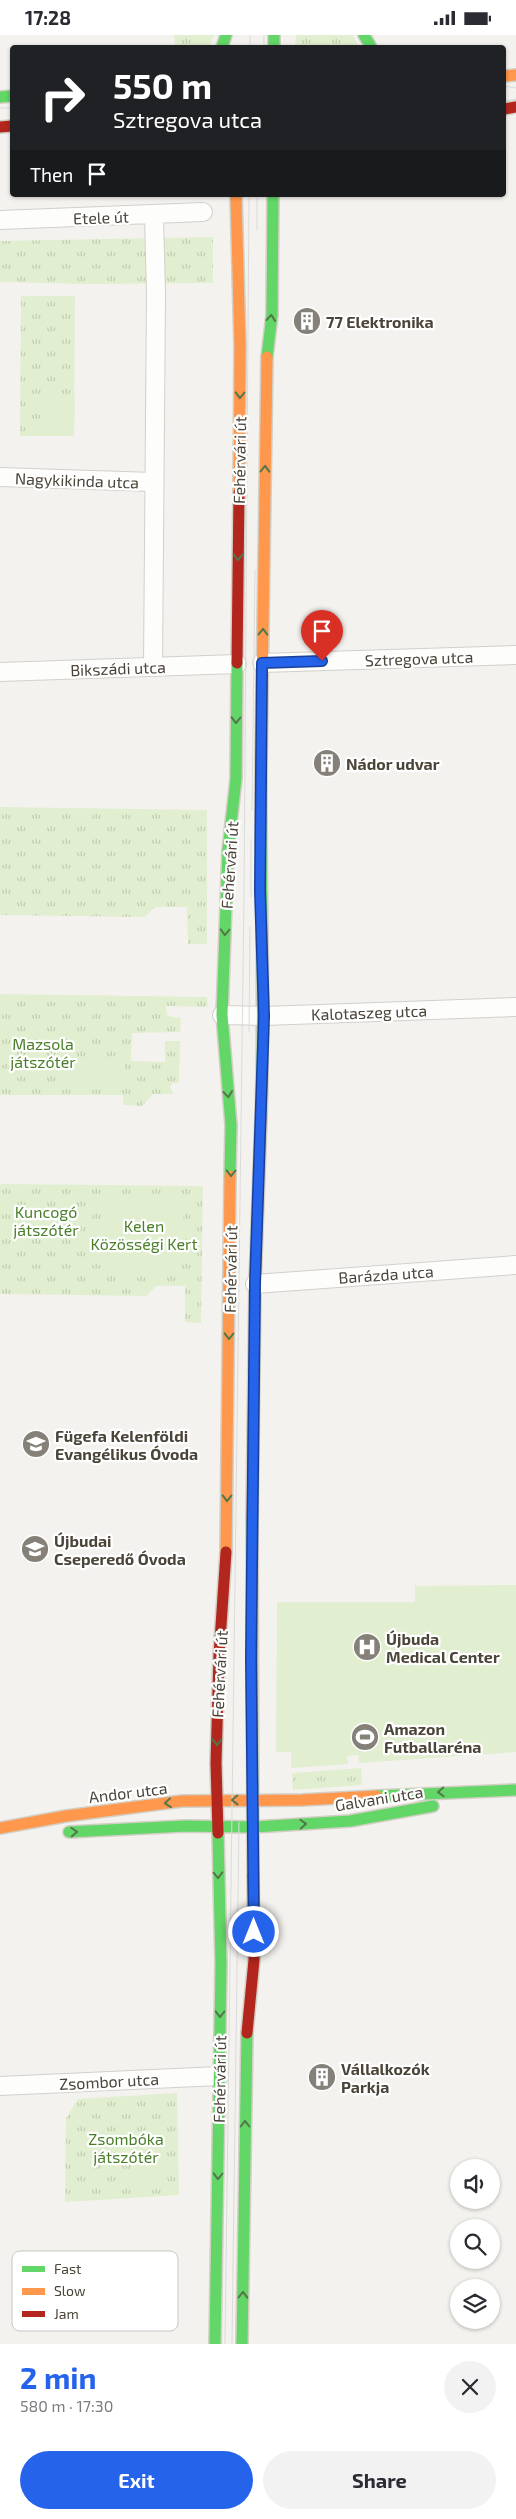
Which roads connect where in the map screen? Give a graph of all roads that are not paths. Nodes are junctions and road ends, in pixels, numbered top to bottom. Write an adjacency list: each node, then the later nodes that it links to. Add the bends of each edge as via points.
1 (232, 197): 4 (street)
2 (236, 197): 4 (street, Fehérvári út)
3 (273, 197): 11 (street, Fehérvári út, one-way to 3, via 266,366 272,315)
4 (237, 208): 12 (street, Fehérvári út, one-way to 12, via 240,346)
5 (202, 212): 6 (street, Etele út)
6 (154, 215): 7 (street, Etele út); 9 (street)
7 (0, 220)
8 (0, 477): 9 (street, Nagykikinda utca)
9 (154, 482): 13 (street)
10 (516, 655): 11 (street, Sztregova utca)
11 (262, 663): 17 (street, Fehérvári út, via 260,890)
12 (237, 664): 13 (street, Bikszádi utca); 16 (street, Fehérvári út, one-way to 16, via 236,779 228,850)
13 (153, 666): 14 (street, Bikszádi utca)
14 (0, 672)
15 (516, 1007): 17 (street, Kalotaszeg utca)
16 (222, 1015): 17 (street, Kalotaszeg utca); 21 (street, Fehérvári út, one-way to 21, via 231,1125 226,1577 219,1655)
17 (264, 1016): 19 (street, Fehérvári út)
18 (516, 1265): 19 (street, Barázda utca)
19 (255, 1284): 22 (street, Fehérvári út, via 251,1659)
20 (512, 1790): 22 (street, Galvani utca, one-way to 22); 24 (street, Galvani utca, one-way to 20, via 359,1820)
21 (216, 1800): 22 (street, Andor utca, one-way to 21); 23 (street, Fehérvári út); 25 (street, Andor utca, one-way to 25, via 66,1815)
22 (254, 1800): 24 (street, Fehérvári út)
23 (217, 1826): 24 (street, Andor utca); 25 (street, Andor utca, one-way to 23, via 52,1832); 26 (street, Fehérvári út, one-way to 26, via 221,1965)
24 (254, 1827): 29 (street, Fehérvári út, one-way to 24, via 245,2049 254,1960)
25 (4, 1828)
26 (219, 2076): 27 (street, Zsombor utca); 28 (street, Fehérvári út, one-way to 28)
27 (0, 2086)
28 (215, 2344)
29 (242, 2344)

